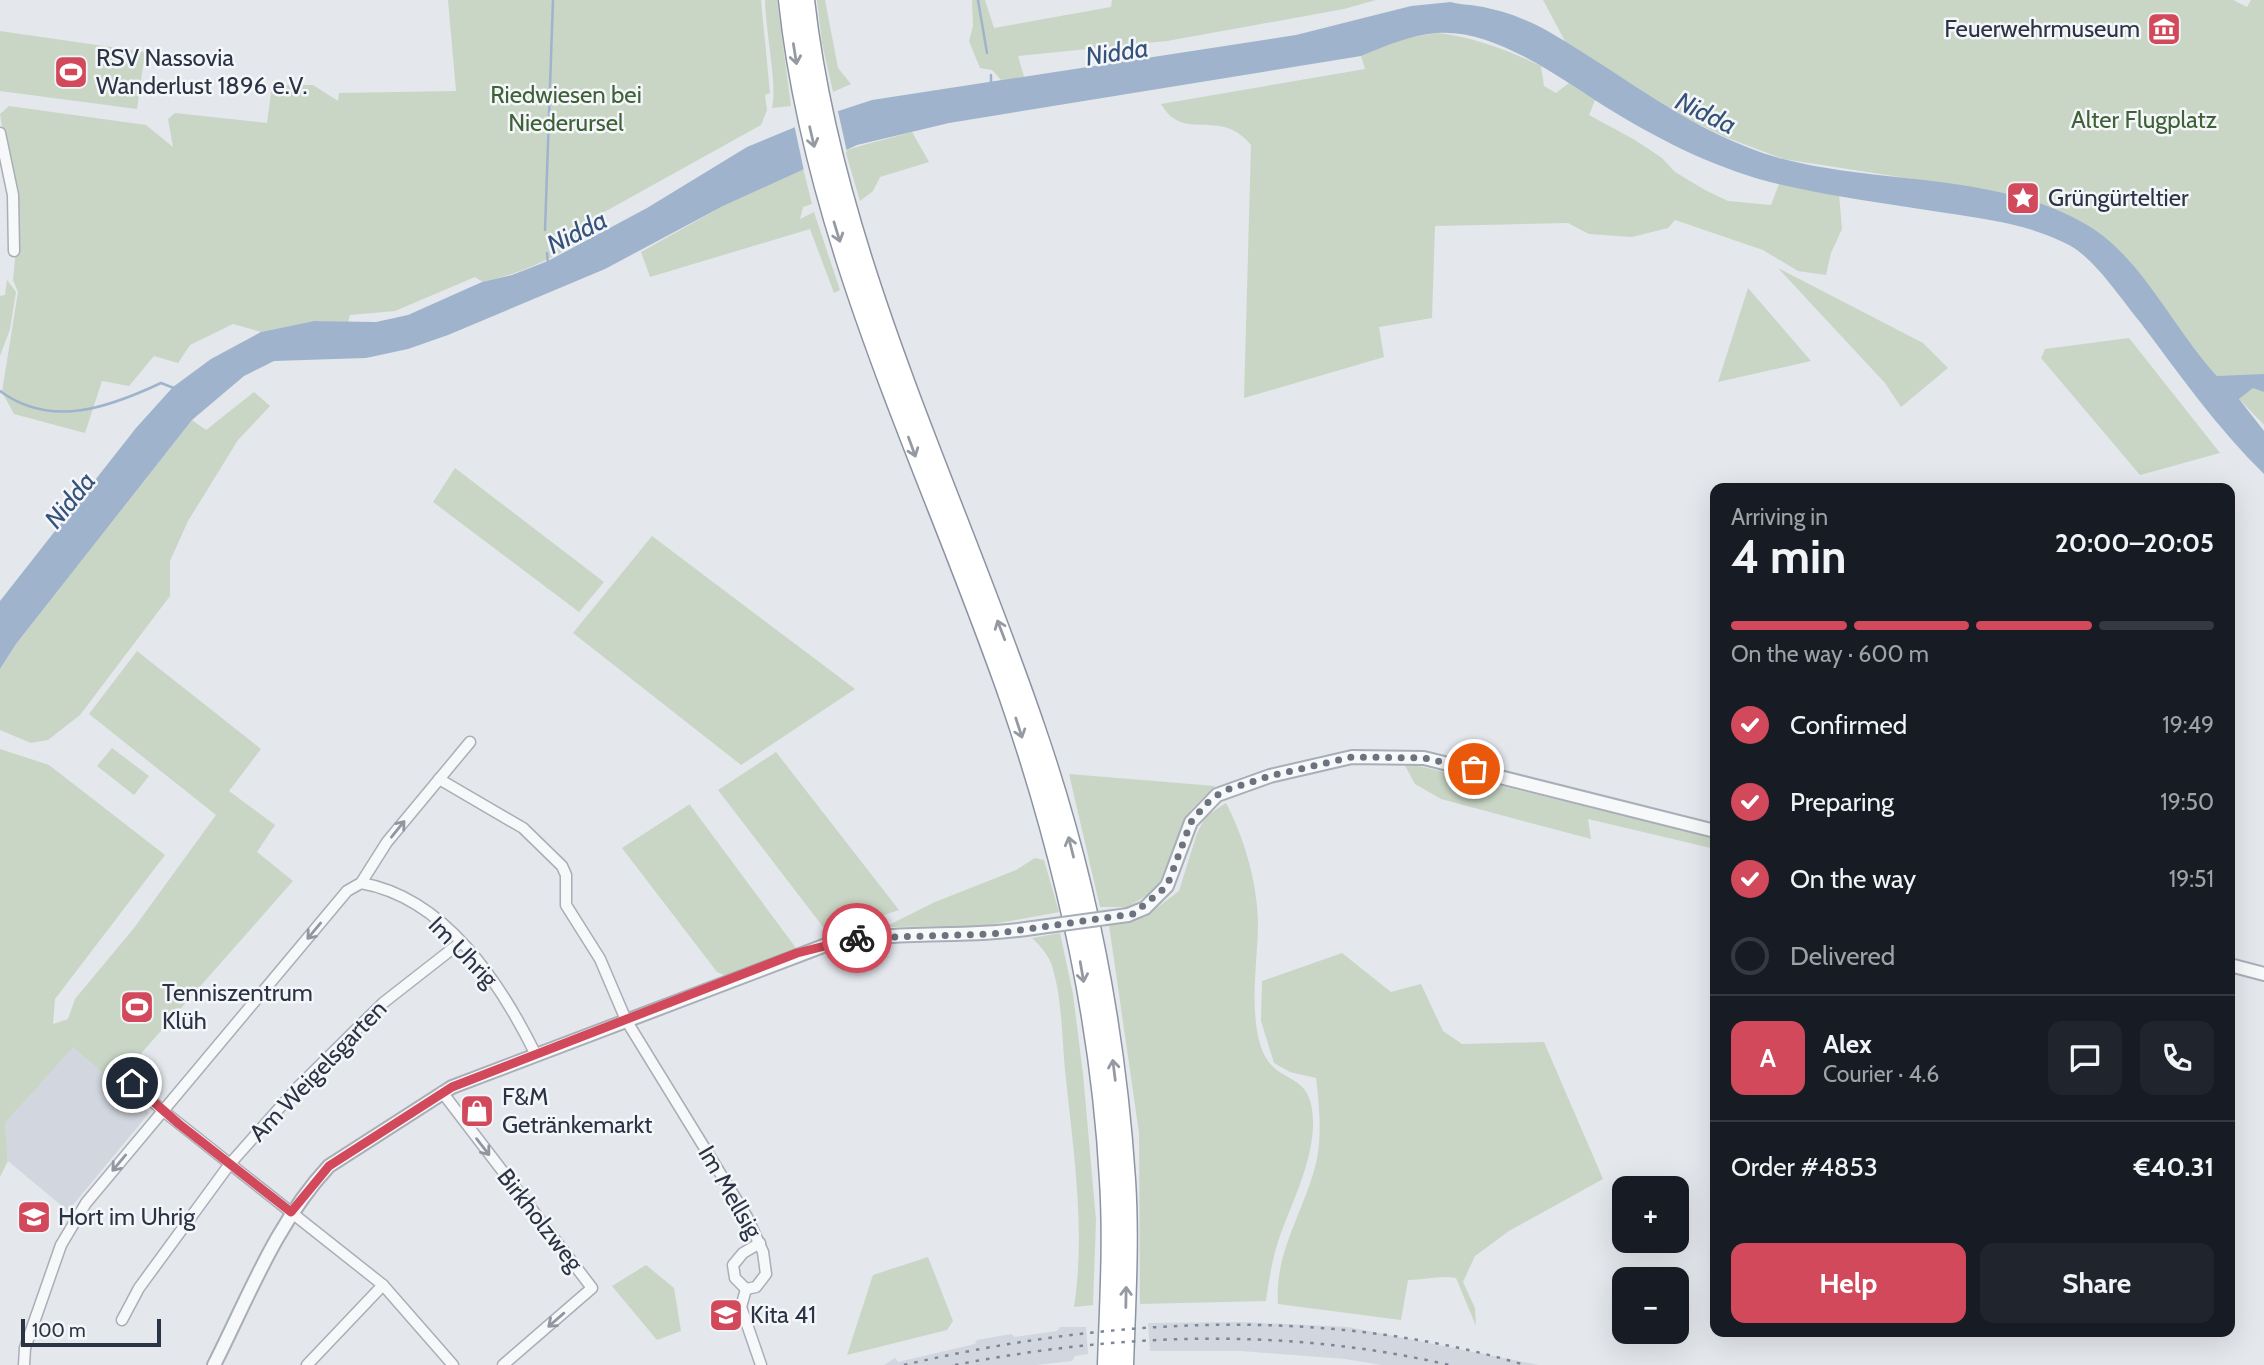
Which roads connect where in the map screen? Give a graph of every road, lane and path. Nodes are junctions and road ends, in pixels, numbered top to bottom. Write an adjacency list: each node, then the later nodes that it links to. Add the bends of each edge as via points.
1 (789, 0): 3 (highway, one-way to 3)
2 (805, 0): 3 (highway)
3 (813, 104): 5 (highway)
4 (0, 133): 6 (street, via 13,195)
5 (826, 164): 31 (highway, one-way to 31, via 876,352 1006,691 1065,888 1090,1015 1108,1150); 32 (highway, one-way to 5, via 1127,1235 1123,1148 1105,1012 1081,886 1034,721)
6 (14, 251)
7 (470, 742): 8 (street)
8 (439, 779): 10 (street, one-way to 8, via 387,842); 14 (street, Im Mellsig, via 523,828 562,866 566,905 600,959)
9 (1710, 830): 14 (street, bridge, via 1424,758 1352,757 1270,776 1217,795 1188,828 1167,886 1145,908 1128,915 992,934 893,935 842,941 797,953)
10 (361, 883): 11 (street, Im Uhrig, via 401,896); 18 (street, one-way to 18, via 347,891)
11 (461, 942): 15 (street, Im Uhrig, via 500,989); 19 (street, Am Weigelsgarten, via 383,1003 298,1087)
12 (2235, 966): 13 (street)
13 (2264, 974)
14 (626, 1020): 15 (street); 21 (street, Im Mellsig)
15 (536, 1055): 17 (street)
16 (117, 1069): 18 (street)
17 (442, 1092): 20 (street, via 329,1166); 29 (street, Birkholzweg, one-way to 29, via 593,1288)
18 (162, 1110): 19 (street); 25 (street, one-way to 25, via 86,1203 63,1241 25,1348)
19 (229, 1165): 20 (street); 24 (street, Am Weigelsgarten, via 139,1288)
20 (291, 1212): 22 (street); 26 (street)
21 (760, 1243): 23 (street, Im Mellsig, via 766,1274 755,1287); 23 (street, via 733,1265 735,1278)
22 (383, 1285): 27 (street); 28 (street)
23 (746, 1289): 30 (street, via 741,1307)
24 (122, 1320)
25 (24, 1365)
26 (214, 1365)
27 (307, 1365)
28 (453, 1365)
29 (503, 1365)
30 (761, 1365)
31 (1107, 1365)
32 (1124, 1365)

